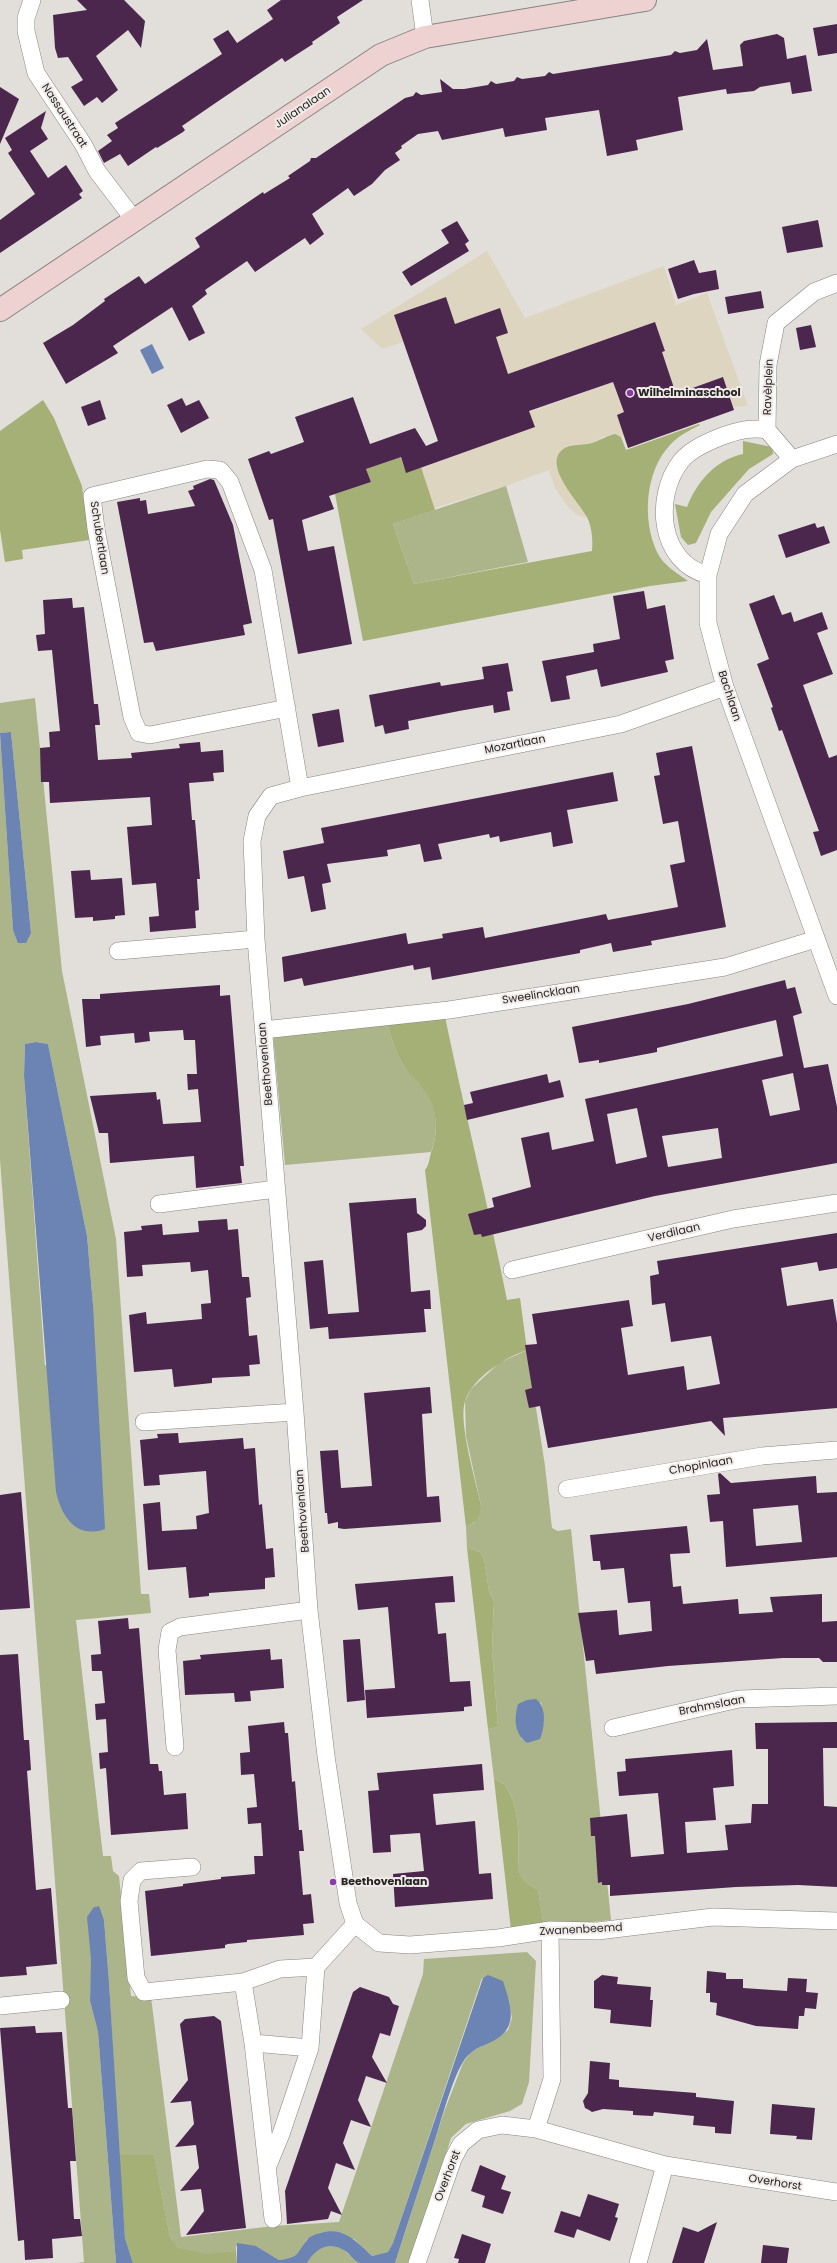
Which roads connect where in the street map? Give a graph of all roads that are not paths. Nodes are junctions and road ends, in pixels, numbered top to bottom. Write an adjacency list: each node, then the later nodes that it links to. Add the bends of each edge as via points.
1 (32, 0): 5 (street, Nassaustraat, via 26,18 26,31 36,73 83,144 97,171)
2 (420, 0): 4 (street)
3 (645, 0): 4 (main road, Julianalaan)
4 (425, 37): 5 (main road, Julianalaan, via 382,55)
5 (135, 221): 7 (main road, Julianalaan)
6 (837, 283): 8 (street, Ravèlplein, via 814,292 776,323 768,366)
7 (0, 310)
8 (767, 430): 10 (street, Ravèlplein); 11 (street, Ravèlplein, via 745,429 702,445 682,460 672,476 664,511 670,541 688,567)
9 (837, 444): 10 (street, Bachlaan)
10 (792, 459): 11 (street, Bachlaan, via 745,494 719,534)
11 (708, 575): 12 (street, Bachlaan, via 708,623)
12 (725, 687): 14 (street, Mozartlaan, via 621,724); 16 (street, Bachlaan)
13 (287, 708): 13 (street, Schubertlaan, via 150,735 139,733 132,717 92,496 207,468 220,470 230,482 263,570); 14 (street, Schubertlaan)
14 (300, 788): 15 (street, Beethovenlaan, via 271,796 257,816 252,841)
15 (256, 939): 17 (street); 19 (street, Beethovenlaan)
16 (816, 939): 18 (street, Bachlaan); 19 (street, Sweelincklaan, via 725,967 449,1010)
17 (118, 951)
18 (837, 996)
19 (263, 1030): 20 (street, Beethovenlaan)
20 (276, 1189): 22 (street); 24 (street, Beethovenlaan)
21 (837, 1203): 23 (street, Verdilaan, via 733,1219)
22 (159, 1204)
23 (512, 1270)
24 (295, 1412): 25 (street); 28 (street, Beethovenlaan)
25 (144, 1422)
26 (837, 1450): 27 (street, Chopinlaan, via 762,1456)
27 (567, 1489)
28 (309, 1610): 31 (street, via 180,1627 170,1632 167,1650); 34 (street, Beethovenlaan, via 326,1756 348,1903)
29 (837, 1696): 30 (street, Brahmslaan, via 739,1699)
30 (613, 1728)
31 (175, 1747)
32 (192, 1867): 37 (street, via 142,1871 132,1880 129,1901 136,1978 144,1992)
33 (837, 1921): 35 (street, Zwanenbeemd, via 713,1917 598,1931)
34 (355, 1924): 35 (street, Zwanenbeemd, via 378,1943 410,1945 498,1938); 36 (street)
35 (550, 1930): 42 (street, via 552,2079)
36 (316, 1967): 37 (street, via 280,1969); 41 (street)
37 (243, 1982): 40 (street)
38 (61, 2000): 39 (street)
39 (0, 2006)
40 (253, 2043): 41 (street); 44 (street)
41 (310, 2048): 44 (street)
42 (536, 2129): 43 (street, Overhorst); 47 (street, Overhorst, via 502,2124 478,2130 461,2144 453,2159)
43 (665, 2165): 45 (street, Overhorst); 48 (street)
44 (267, 2168): 46 (street)
45 (837, 2192)
46 (273, 2219)
47 (417, 2263)
48 (638, 2263)

